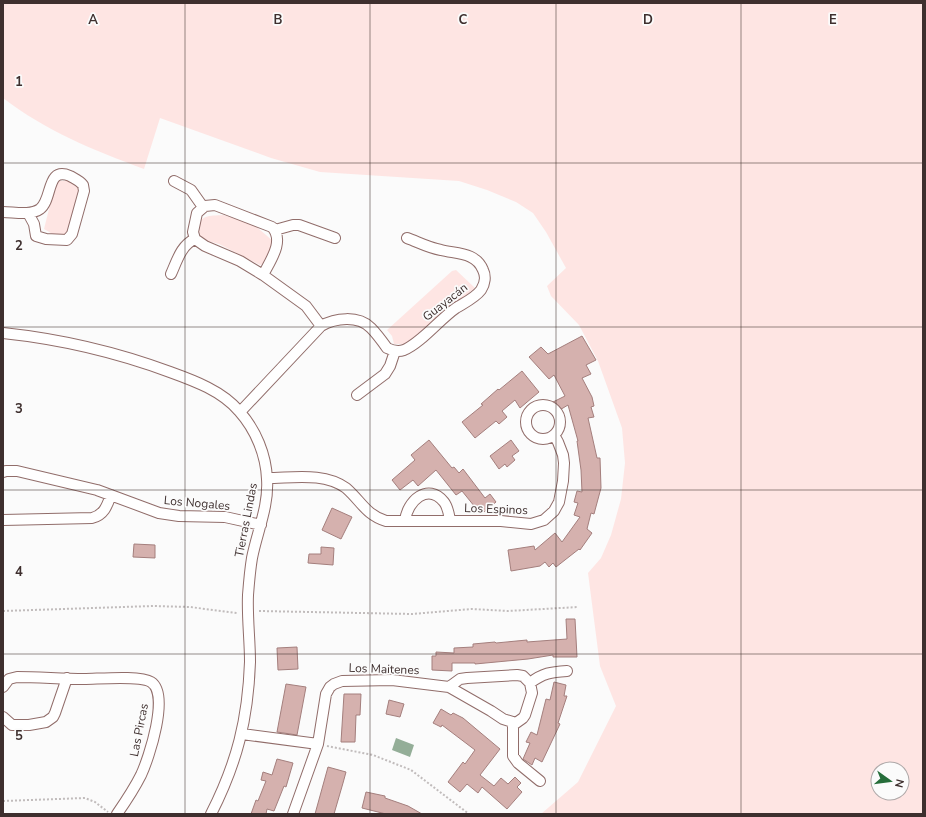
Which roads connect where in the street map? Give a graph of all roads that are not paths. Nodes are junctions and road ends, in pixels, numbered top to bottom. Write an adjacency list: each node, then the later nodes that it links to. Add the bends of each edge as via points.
1 (174, 181): 2 (street, via 191,190)
2 (203, 207): 5 (street, via 215,205 269,225); 8 (street, via 196,216 193,232)
3 (3, 212): 4 (street)
4 (28, 213): 4 (street, via 34,224 36,236 62,240 69,238 84,191 83,184 65,174 57,174 42,207)
5 (275, 230): 6 (street, via 299,225); 10 (street, via 278,234 278,243)
6 (336, 238)
7 (407, 238): 13 (street, Guayacán, via 435,249 473,258 482,268 484,278 482,288 477,294 456,308 412,346)
8 (195, 239): 9 (street, via 184,246); 10 (street, via 204,246 240,260)
9 (171, 274)
10 (263, 275): 11 (street, via 306,306)
11 (321, 326): 13 (street, via 339,319 362,322 372,328 387,348); 15 (street)
12 (3, 333): 15 (street, Tierras Lindas, via 95,349 155,366 204,386 226,399)
13 (395, 351): 14 (street, via 385,374)
14 (357, 395)
15 (240, 412): 18 (street, Tierras Lindas, via 258,441)
16 (554, 435): 21 (street, Los Espinos, via 563,455 563,481 559,502 548,517 531,524)
17 (3, 472): 19 (street, Los Nogales, via 17,471)
18 (267, 478): 22 (street, Los Espinos, via 327,479 342,485 376,517 386,521); 23 (street, Tierras Lindas, via 267,496)
19 (111, 495): 20 (street, via 101,514 92,518); 23 (street, Los Nogales, via 159,513 225,517)
20 (3, 520)
21 (450, 520): 22 (street, Los Espinos); 22 (street, Los Espinos, via 443,501 424,494 414,500 407,510)
22 (405, 521)
23 (260, 525): 31 (street, Tierras Lindas, via 249,580 249,674)
24 (567, 671): 26 (street, via 548,672)
25 (67, 678): 27 (street, Las Pircas, via 17,677 9,680); 29 (street, via 55,713 46,722 15,726); 34 (street, Las Pircas, via 146,680 153,683 157,690 158,709 148,759 134,788)
26 (530, 683): 28 (street, via 523,676 517,675 460,679); 30 (street, via 532,693 525,715)
27 (3, 687)
28 (449, 687): 30 (street, Los Maitenes, via 503,720); 32 (street, Los Maitenes, via 403,681 338,682 330,687 326,694)
29 (3, 717)
30 (513, 723): 33 (street, via 513,756)
31 (242, 734): 32 (street); 35 (street, Tierras Lindas, via 227,779)
32 (318, 744): 36 (street, Los Maitenes)
33 (540, 781)
34 (117, 814)
35 (211, 814)
36 (294, 814)

